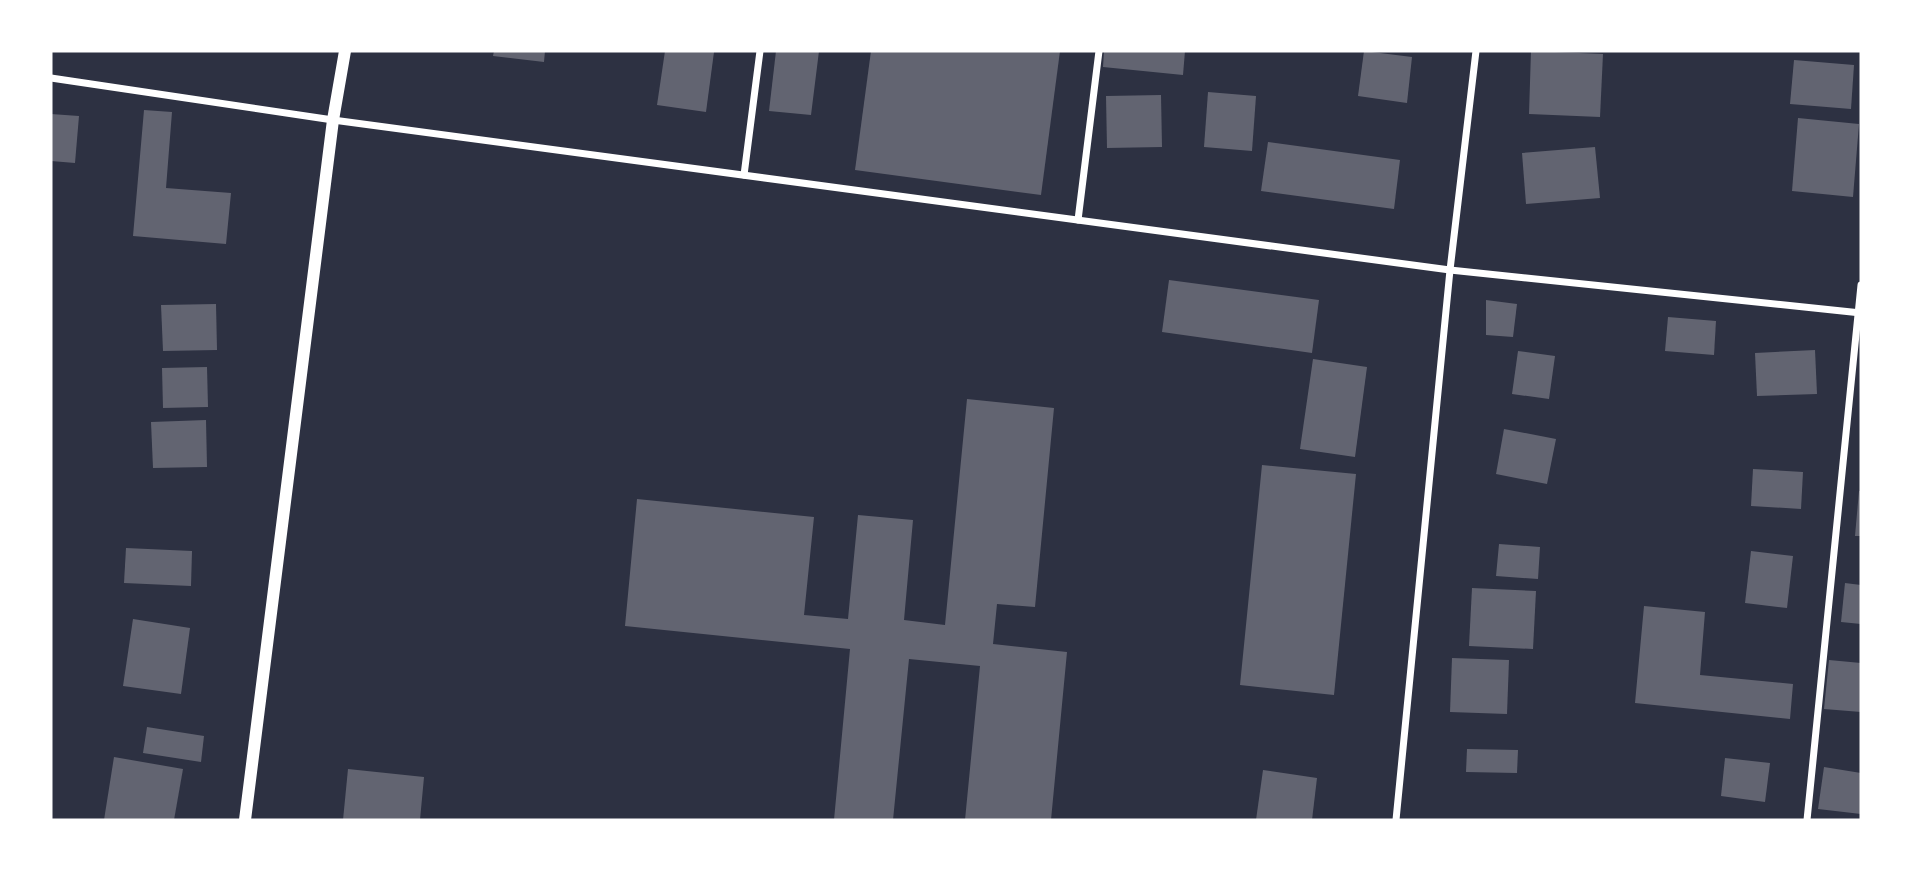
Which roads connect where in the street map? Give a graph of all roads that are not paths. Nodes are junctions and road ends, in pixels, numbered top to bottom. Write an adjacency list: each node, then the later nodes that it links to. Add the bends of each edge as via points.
1 (345, 51): 6 (street)
2 (761, 51): 7 (street)
3 (1099, 51): 8 (street)
4 (1476, 51): 9 (street)
5 (51, 79): 6 (street)
6 (333, 120): 7 (street); 12 (street)
7 (744, 175): 8 (street)
8 (1079, 220): 9 (street)
9 (1450, 271): 11 (street); 13 (street)
10 (1861, 285): 11 (street)
11 (1860, 313): 14 (street)
12 (245, 820)
13 (1396, 820)
14 (1807, 820)

